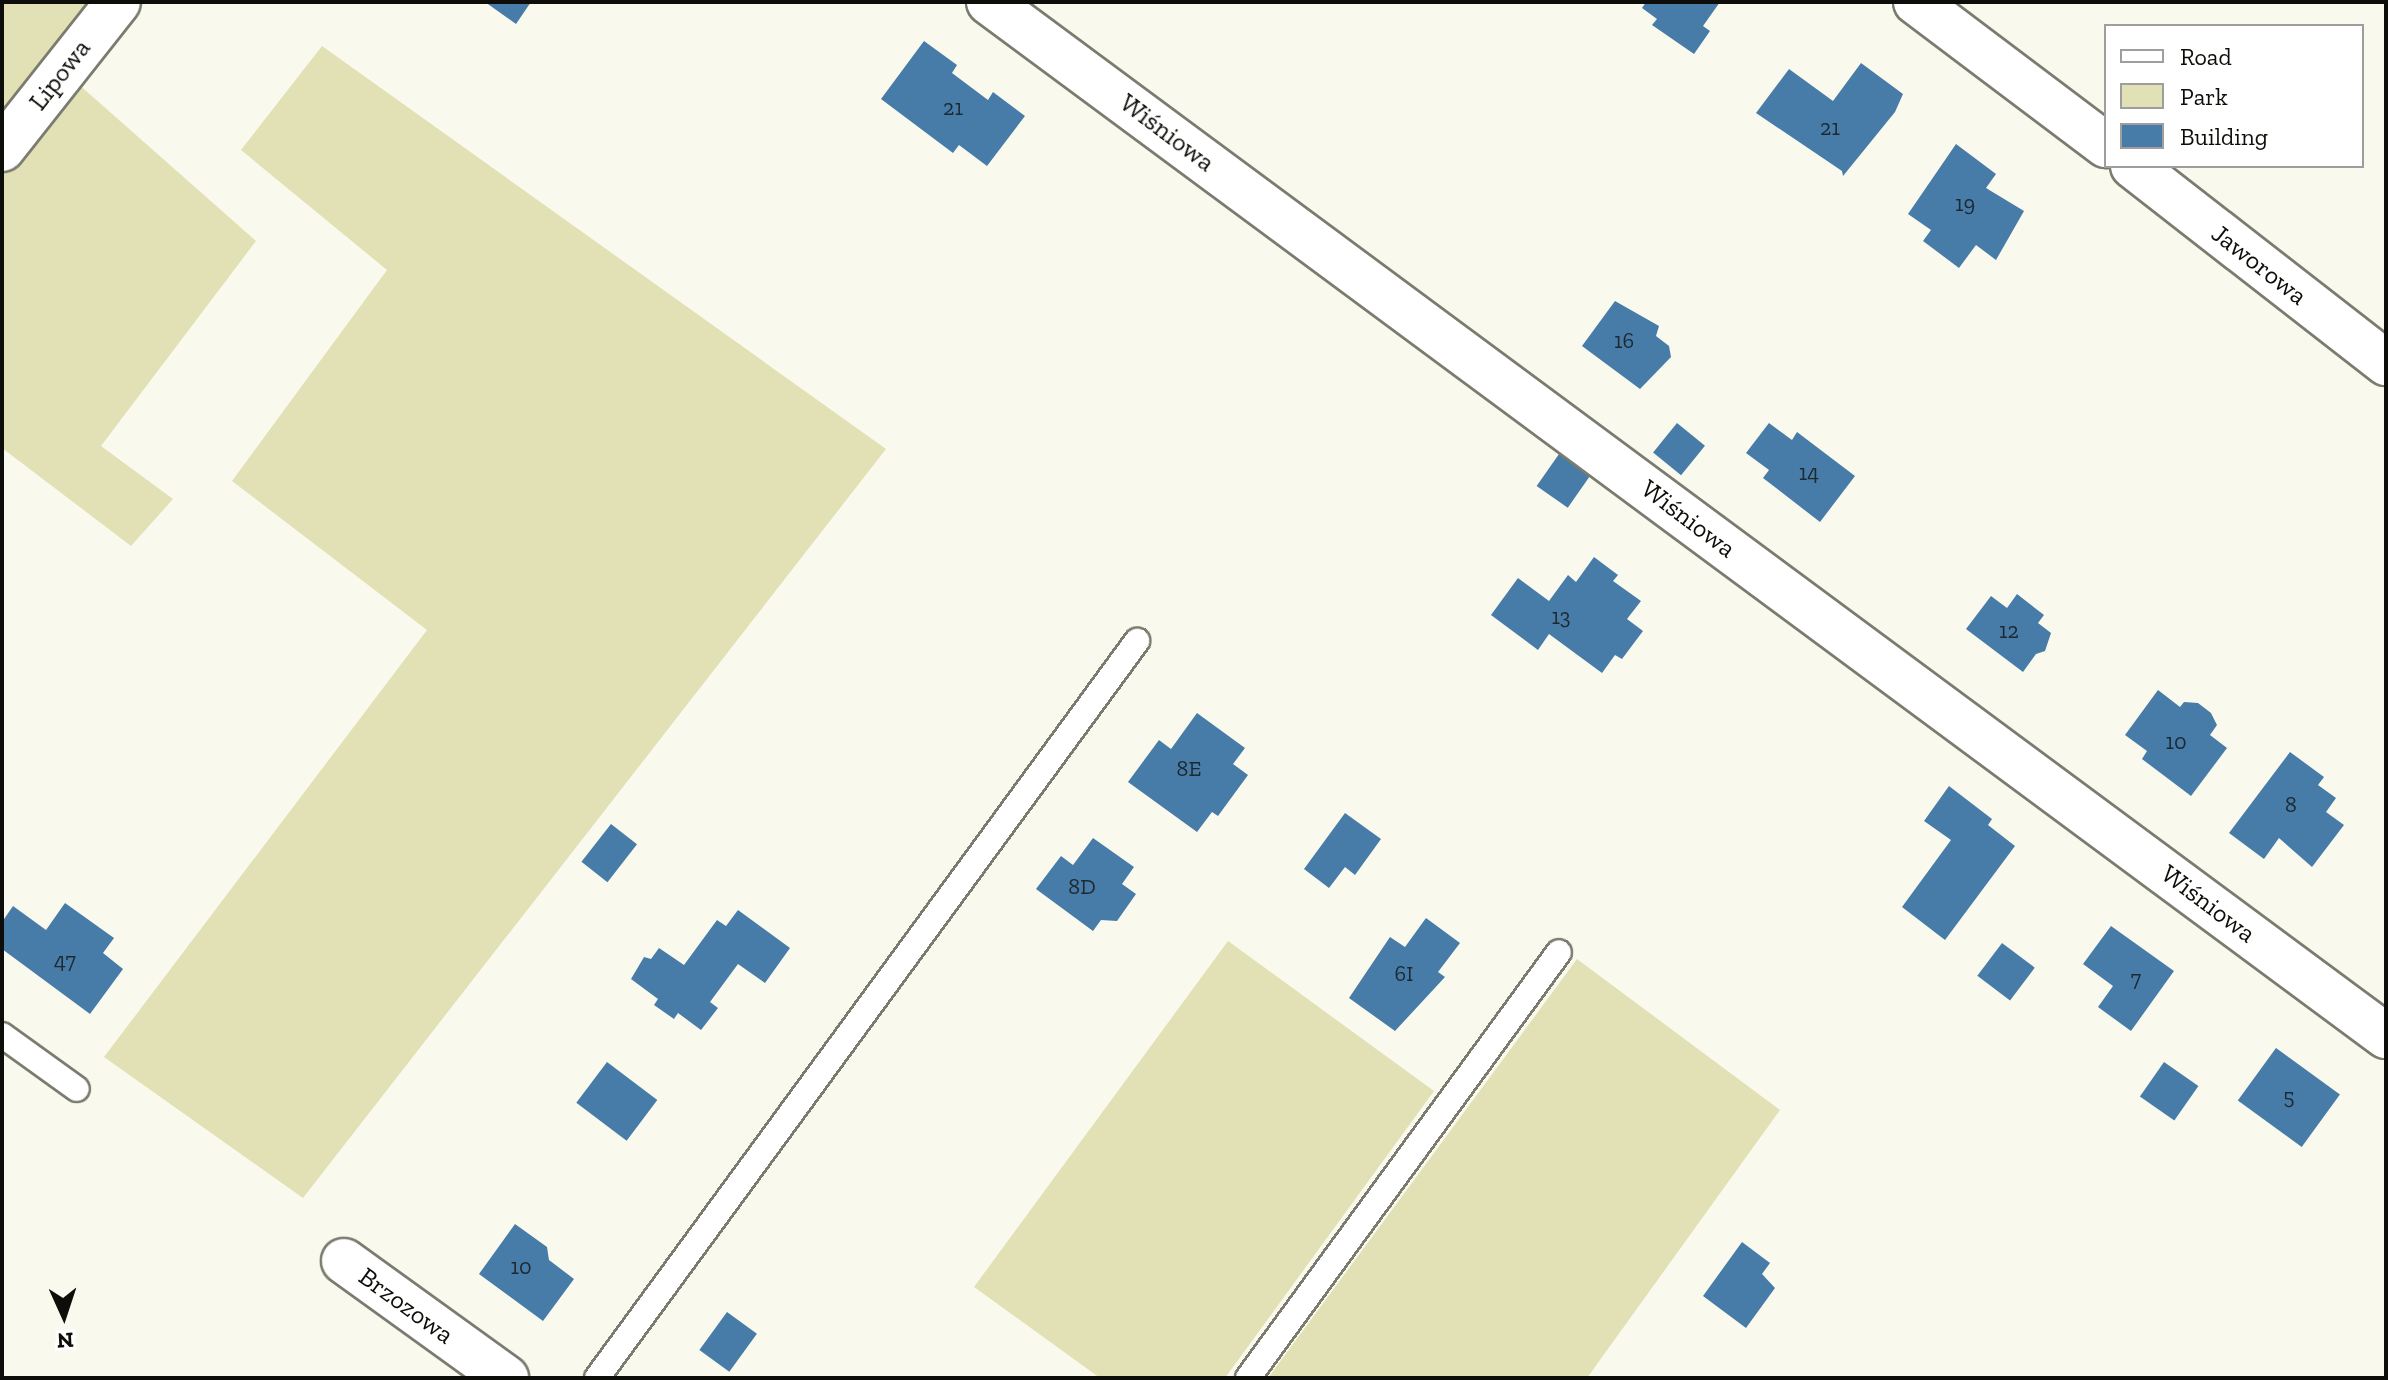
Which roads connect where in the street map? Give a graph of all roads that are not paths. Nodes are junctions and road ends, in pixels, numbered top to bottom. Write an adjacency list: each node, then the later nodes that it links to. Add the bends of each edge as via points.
1 (118, 2): 5 (street, Lipowa)
2 (989, 2): 11 (street, Wiśniowa)
3 (1916, 2): 4 (street)
4 (2104, 143)
5 (2, 149)
6 (2136, 168): 7 (street, Jaworowa)
7 (2386, 363)
8 (1137, 641): 15 (lane)
9 (1559, 952): 16 (lane)
10 (2, 1035): 12 (lane)
11 (2386, 1036)
12 (77, 1089)
13 (344, 1261): 14 (street, Brzozowa)
14 (506, 1378)
15 (597, 1378)
16 (1248, 1378)

